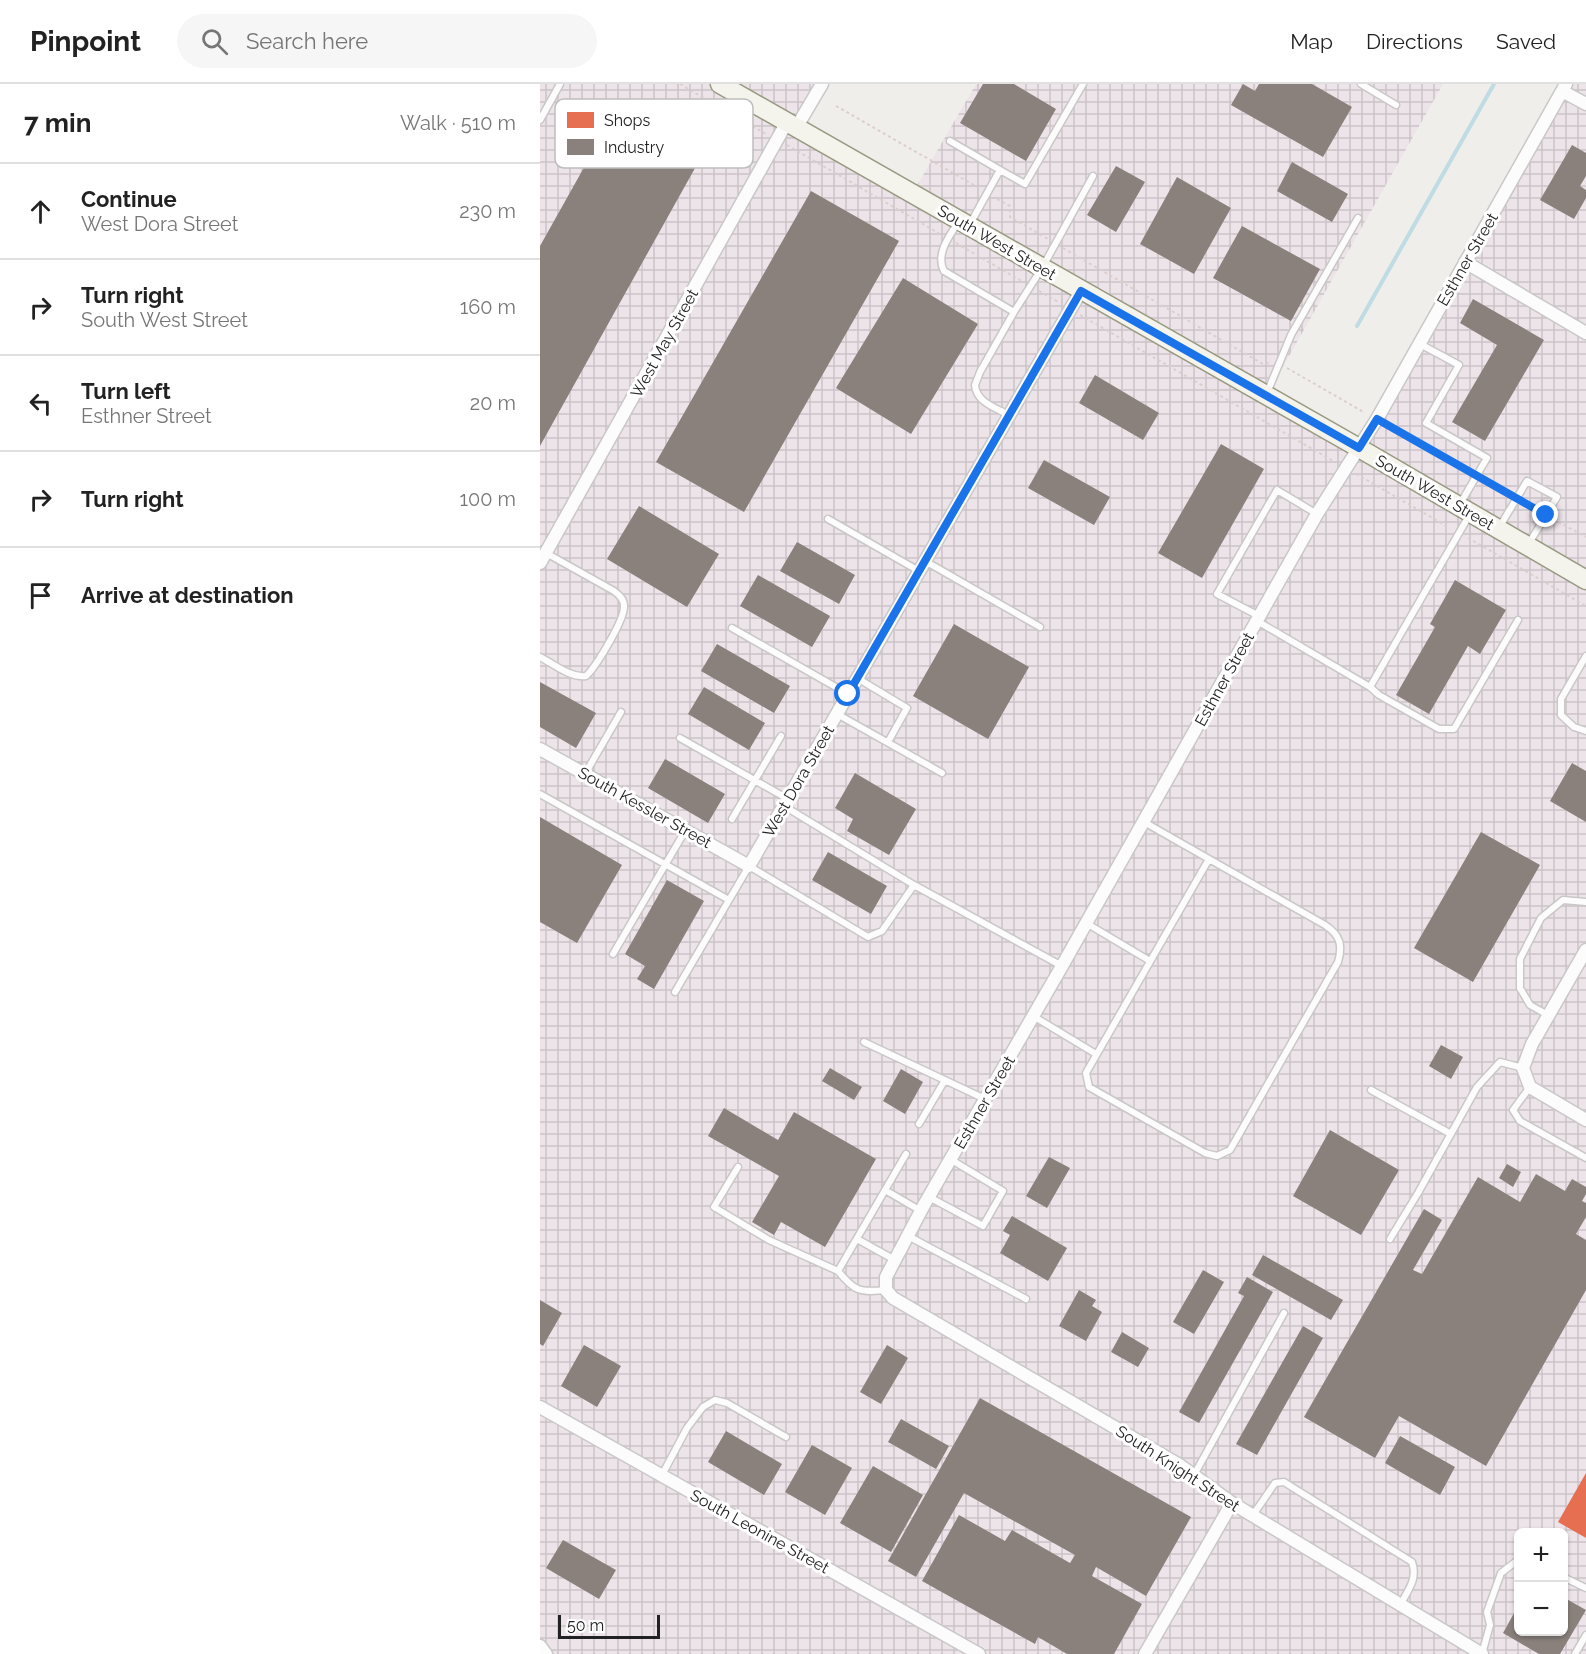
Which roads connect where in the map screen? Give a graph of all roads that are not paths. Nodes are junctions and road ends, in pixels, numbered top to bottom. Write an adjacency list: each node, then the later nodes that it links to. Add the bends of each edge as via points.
1 (560, 84): 11 (lane)
2 (720, 84): 7 (main road, South West Street)
3 (822, 84): 12 (street, West May Street)
4 (1083, 84): 14 (lane, via 1025,184)
5 (1361, 84): 10 (lane)
6 (1564, 87): 9 (street); 18 (street, Esthner Street)
7 (746, 99)
8 (753, 103): 12 (main road, South West Street)
9 (1586, 104)
10 (1396, 105)
11 (540, 120)
12 (792, 125): 17 (main road, South West Street); 32 (street, West May Street, via 777,140)
13 (950, 141): 14 (lane)
14 (1000, 170): 17 (lane)
15 (1093, 176): 19 (lane)
16 (1358, 218): 24 (lane, via 1291,335)
17 (964, 223): 19 (main road, South West Street); 21 (lane, via 948,239 940,260 944,271)
18 (1465, 262): 22 (street); 23 (street, Esthner Street)
19 (1042, 268): 20 (main road, South West Street); 21 (lane)
20 (1081, 291): 24 (main road, South West Street); 25 (street, West Dora Street)
21 (1014, 312): 25 (lane, via 975,385 975,392 986,403)
22 (1586, 333)
23 (1419, 343): 26 (street, Esthner Street); 27 (lane, via 1459,365 1426,423 1487,458)
24 (1266, 396): 26 (main road, South West Street)
25 (1009, 415): 33 (street, West Dora Street)
26 (1359, 448): 27 (main road, South West Street); 28 (street, Esthner Street)
27 (1465, 510): 30 (main road, South West Street); 42 (lane, via 1460,533)
28 (1317, 514): 35 (street, Esthner Street); 35 (lane, via 1277,490 1217,594)
29 (828, 519): 33 (lane)
30 (1498, 529): 31 (main road, South West Street); 31 (lane, via 1527,481 1557,497)
31 (1528, 546): 34 (main road, South West Street)
32 (543, 558): 40 (lane, via 614,591 624,604 623,614 600,659 586,676 573,674)
33 (922, 566): 37 (lane); 41 (street, West Dora Street)
34 (1586, 580)
35 (1258, 619): 42 (lane); 57 (street, Esthner Street)
36 (1518, 620): 42 (lane, via 1454,729 1439,729)
37 (1040, 627)
38 (732, 628): 43 (lane)
39 (1586, 656): 46 (lane, via 1562,699 1561,715 1574,727)
40 (540, 657)
41 (857, 678): 43 (street, West Dora Street); 49 (lane, via 907,708)
42 (1370, 687)
43 (848, 694): 45 (street, West Dora Street)
44 (621, 712): 52 (lane)
45 (837, 714): 49 (lane); 55 (street, West Dora Street)
46 (1586, 731)
47 (781, 735): 53 (lane)
48 (680, 738): 53 (lane)
49 (888, 742): 51 (lane)
50 (540, 749): 52 (street, South Kessler Street)
51 (942, 773)
52 (585, 774): 58 (street, South Kessler Street)
53 (755, 780): 55 (lane); 56 (lane)
54 (540, 794): 60 (lane)
55 (786, 802): 61 (street, West Dora Street); 62 (lane)
56 (732, 819)
57 (1143, 822): 59 (lane); 65 (street, Esthner Street)
58 (685, 831): 60 (lane); 61 (street, South Kessler Street)
59 (1209, 859): 68 (lane); 74 (lane, via 1325,925 1336,933 1342,948 1338,962 1230,1150 1217,1156 1205,1153 1089,1087 1086,1073)
60 (665, 865): 63 (lane); 67 (lane)
61 (749, 866): 62 (lane, via 868,937 882,931); 63 (lane)
62 (914, 885): 69 (lane)
63 (729, 900): 70 (lane)
64 (1586, 902): 71 (lane, via 1563,900 1540,918 1520,959 1520,988 1530,1005)
65 (1086, 923): 68 (lane); 69 (street, Esthner Street)
66 (1586, 950): 71 (street)
67 (613, 954)
68 (1150, 961): 74 (lane)
69 (1062, 966): 72 (street, Esthner Street)
70 (675, 992)
71 (1548, 1015): 75 (street, via 1532,1044)
72 (1033, 1016): 74 (lane); 78 (street, Esthner Street)
73 (864, 1042): 76 (lane)
74 (1096, 1054)
75 (1526, 1078): 79 (street); 81 (lane, via 1500,1062 1477,1087); 83 (lane, via 1513,1110 1521,1121)
76 (945, 1080): 78 (lane); 80 (lane)
77 (1371, 1090): 81 (lane)
78 (985, 1099): 84 (street, Esthner Street)
79 (1586, 1120)
80 (919, 1124)
81 (1451, 1134): 91 (lane)
82 (906, 1154): 86 (lane)
83 (1586, 1158)
84 (950, 1159): 87 (street, Esthner Street); 87 (lane, via 1003,1191 983,1226)
85 (738, 1167): 93 (lane, via 714,1207 769,1240)
86 (885, 1190): 88 (lane); 90 (lane)
87 (928, 1197): 88 (street, Esthner Street)
88 (921, 1211): 89 (street, Esthner Street)
89 (908, 1236): 92 (street, Esthner Street); 95 (lane)
90 (857, 1239): 92 (lane); 93 (lane)
91 (1390, 1239)
92 (895, 1260): 94 (street, Esthner Street, via 886,1276)
93 (838, 1271): 94 (lane, via 862,1292)
94 (886, 1290): 100 (street, South Knight Street, via 893,1298)
95 (1026, 1299)
96 (1284, 1313): 100 (lane)
97 (540, 1407): 99 (street, South Leonine Street)
98 (786, 1437): 99 (lane, via 716,1400 703,1407 687,1428)
99 (662, 1476): 110 (street, South Leonine Street)
100 (1194, 1476): 101 (street, South Knight Street)
101 (1232, 1503): 102 (street, South Knight Street); 111 (street)
102 (1252, 1515): 106 (street, South Knight Street); 106 (lane, via 1275,1483 1284,1482 1413,1562 1413,1582)
103 (1514, 1563): 112 (lane, via 1501,1573 1487,1612 1490,1625)
104 (1568, 1579): 105 (lane)
105 (1586, 1588)
106 (1400, 1605): 112 (street, South Knight Street)
107 (1586, 1635): 113 (lane)
108 (540, 1646): 109 (street)
109 (546, 1654)
110 (979, 1654)
111 (1145, 1654)
112 (1482, 1654)
113 (1575, 1654)

